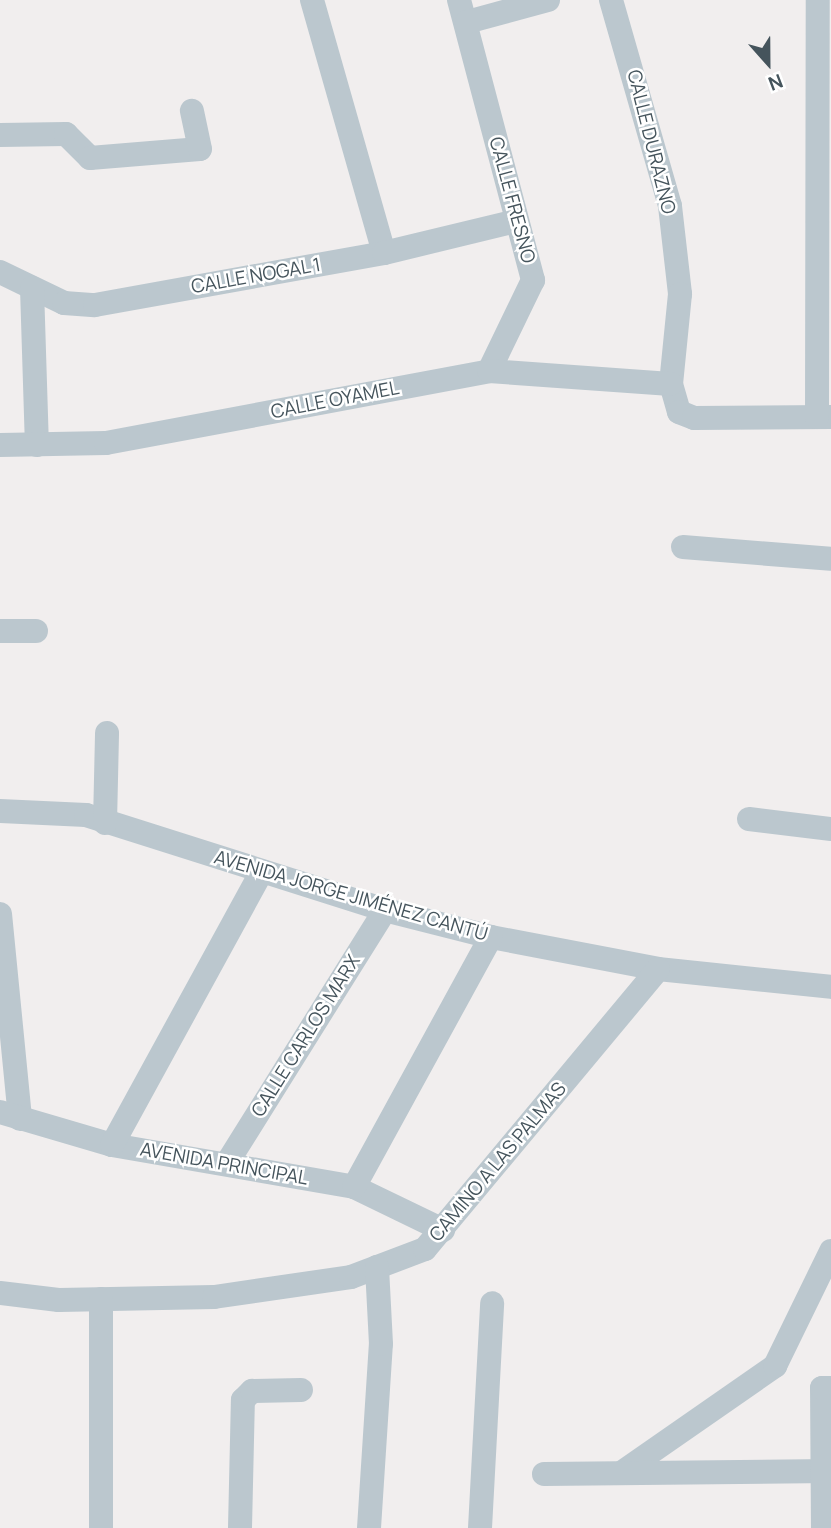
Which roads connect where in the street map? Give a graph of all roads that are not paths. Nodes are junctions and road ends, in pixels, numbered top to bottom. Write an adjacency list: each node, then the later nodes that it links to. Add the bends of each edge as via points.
1 (313, 0): 9 (street)
2 (548, 0): 5 (street)
3 (611, 0): 13 (street, CALLE DURAZNO, via 670,206 680,294)
4 (818, 0): 14 (street)
5 (463, 11): 8 (street, CALLE FRESNO)
6 (192, 111): 7 (street, via 200,149 90,158 66,134)
7 (0, 135)
8 (516, 221): 9 (street, CALLE NOGAL 1); 12 (street, CALLE FRESNO, via 533,280)
9 (384, 253): 11 (street, CALLE NOGAL 1, via 94,305 64,303)
10 (0, 272): 11 (street, CALLE NOGAL 1)
11 (32, 288): 15 (street)
12 (489, 371): 13 (street, CALLE OYAMEL); 15 (street, CALLE OYAMEL, via 106,443)
13 (671, 384): 14 (street, CALLE DURAZNO, via 679,412 694,418)
14 (824, 417)
15 (37, 444): 16 (street, CALLE OYAMEL)
16 (0, 445)
17 (683, 547): 18 (street)
18 (831, 559)
19 (0, 631): 20 (street)
20 (36, 631)
21 (107, 733): 24 (street)
22 (0, 811): 24 (street, AVENIDA JORGE JIMÉNEZ CANTÚ, via 86,815)
23 (749, 819): 25 (street)
24 (105, 823): 26 (street, AVENIDA JORGE JIMÉNEZ CANTÚ)
25 (831, 829)
26 (262, 871): 27 (street, AVENIDA JORGE JIMÉNEZ CANTÚ); 33 (street)
27 (385, 910): 29 (street, AVENIDA JORGE JIMÉNEZ CANTÚ); 34 (street, CALLE CARLOS MARX)
28 (0, 914): 32 (street)
29 (491, 937): 30 (street, AVENIDA JORGE JIMÉNEZ CANTÚ); 35 (street)
30 (658, 969): 31 (street, AVENIDA JORGE JIMÉNEZ CANTÚ); 36 (street, CAMINO A LAS PALMAS)
31 (831, 987)
32 (10, 1115): 33 (street, AVENIDA PRINCIPAL)
33 (112, 1145): 34 (street, AVENIDA PRINCIPAL)
34 (227, 1163): 35 (street, AVENIDA PRINCIPAL)
35 (354, 1187): 36 (street, AVENIDA PRINCIPAL)
36 (443, 1230): 38 (street, CAMINO A LAS PALMAS, via 425,1248)
37 (831, 1251): 46 (street, via 775,1366)
38 (377, 1267): 40 (street, CAMINO A LAS PALMAS, via 351,1277 214,1297); 49 (street, via 381,1344)
39 (0, 1293): 40 (street, CAMINO A LAS PALMAS)
40 (101, 1299): 47 (street)
41 (492, 1303): 50 (street)
42 (831, 1388): 44 (street, via 822,1388)
43 (301, 1390): 48 (street, via 252,1391 243,1400)
44 (826, 1471): 46 (street); 51 (street)
45 (544, 1474): 46 (street)
46 (621, 1474)
47 (102, 1528)
48 (240, 1528)
49 (369, 1528)
50 (480, 1528)
51 (823, 1528)

